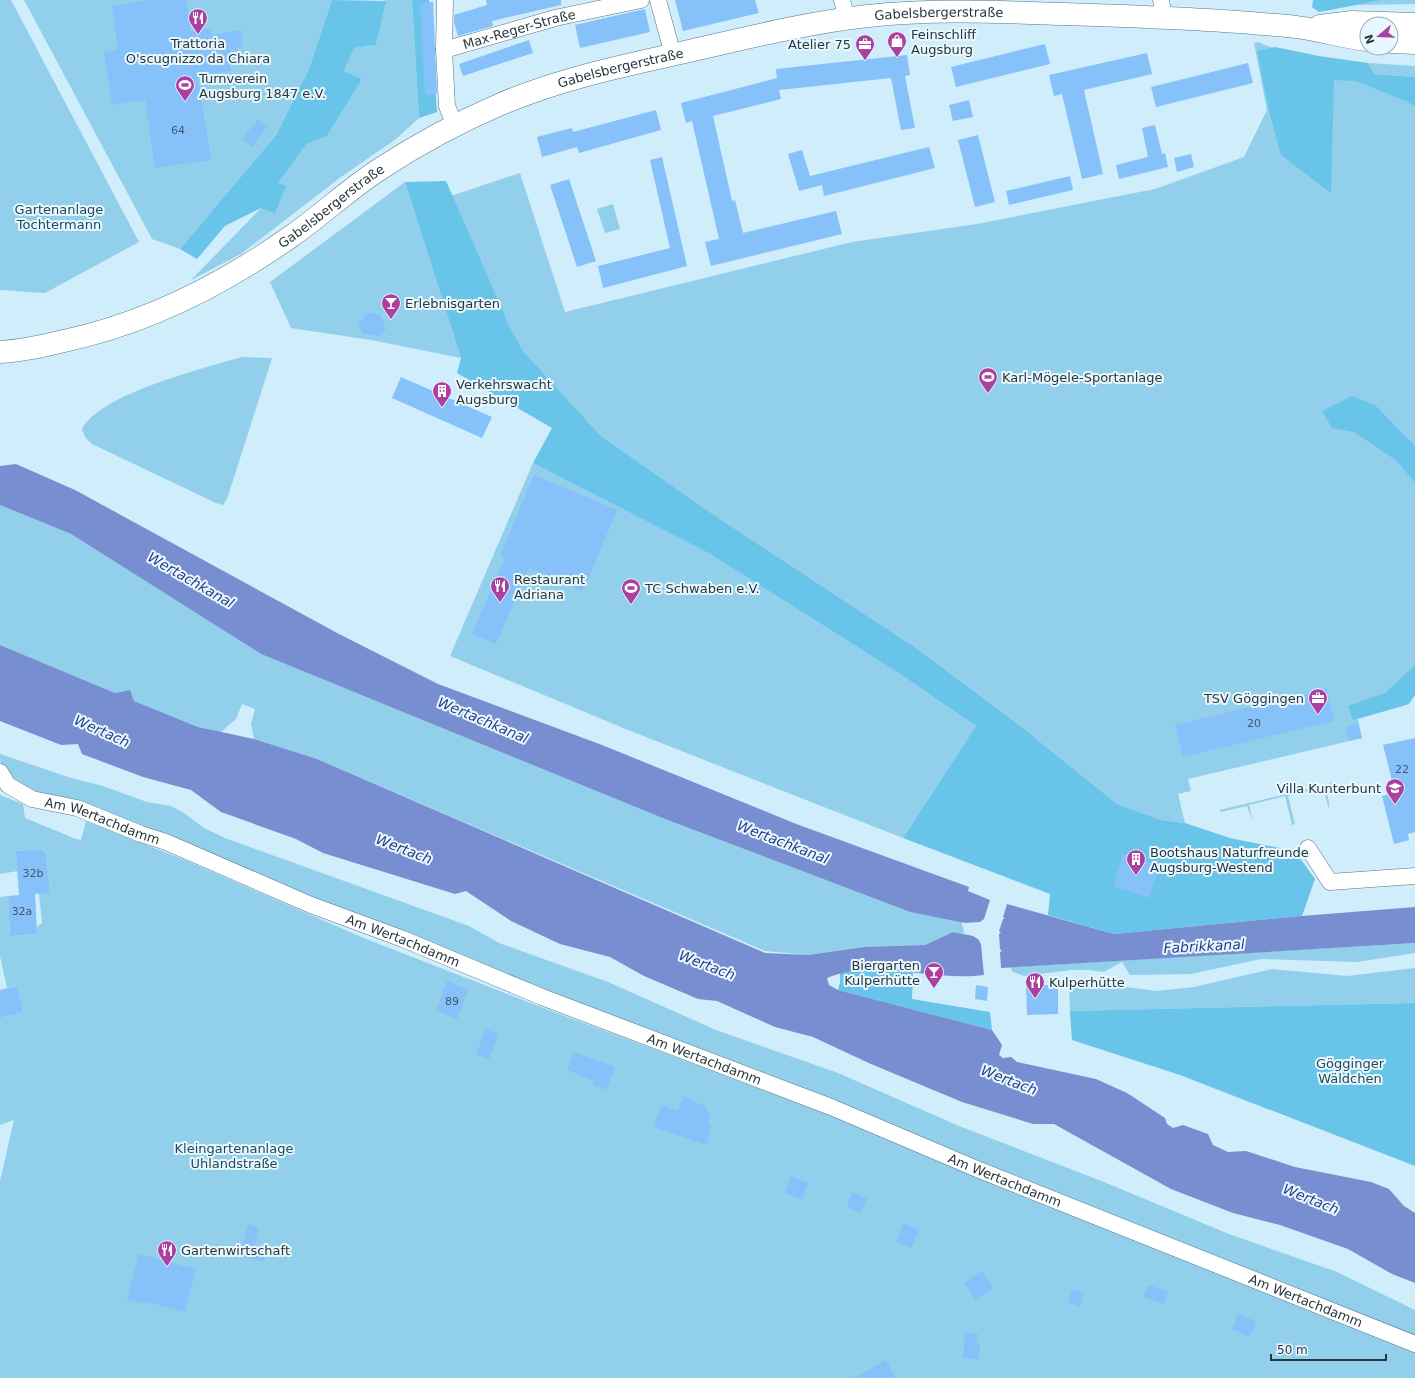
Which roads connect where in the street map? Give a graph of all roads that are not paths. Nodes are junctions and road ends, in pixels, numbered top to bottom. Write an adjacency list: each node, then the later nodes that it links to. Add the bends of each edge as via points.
1 (445, 0): 12 (street, Max-Reger-Straße)
2 (641, 0): 12 (street, Max-Reger-Straße, via 554,18)
3 (658, 0): 13 (street)
4 (1010, 6): 5 (street, Gabelsbergerstraße); 6 (street, Gabelsbergerstraße, via 922,12)
5 (1162, 9): 8 (street, Gabelsbergerstraße)
6 (844, 10): 13 (street, Gabelsbergerstraße)
7 (1415, 24): 8 (street, Gabelsbergerstraße, via 1352,22)
8 (1306, 28): 9 (street, Gabelsbergerstraße)
9 (1359, 40)
10 (1399, 42): 11 (street)
11 (1415, 43)
12 (444, 50): 14 (street, Max-Reger-Straße, via 447,106)
13 (673, 55): 14 (street, Gabelsbergerstraße, via 581,77 508,101)
14 (455, 126): 15 (street, Gabelsbergerstraße, via 376,171 294,234 199,293 147,316 81,338)
15 (0, 352)
16 (0, 772): 19 (street, Am Wertachdamm, via 8,784 32,800 77,808 166,842 311,904 542,997 830,1107 977,1169)
17 (1308, 848): 18 (street, via 1330,882)
18 (1415, 876)
19 (1415, 1344)

